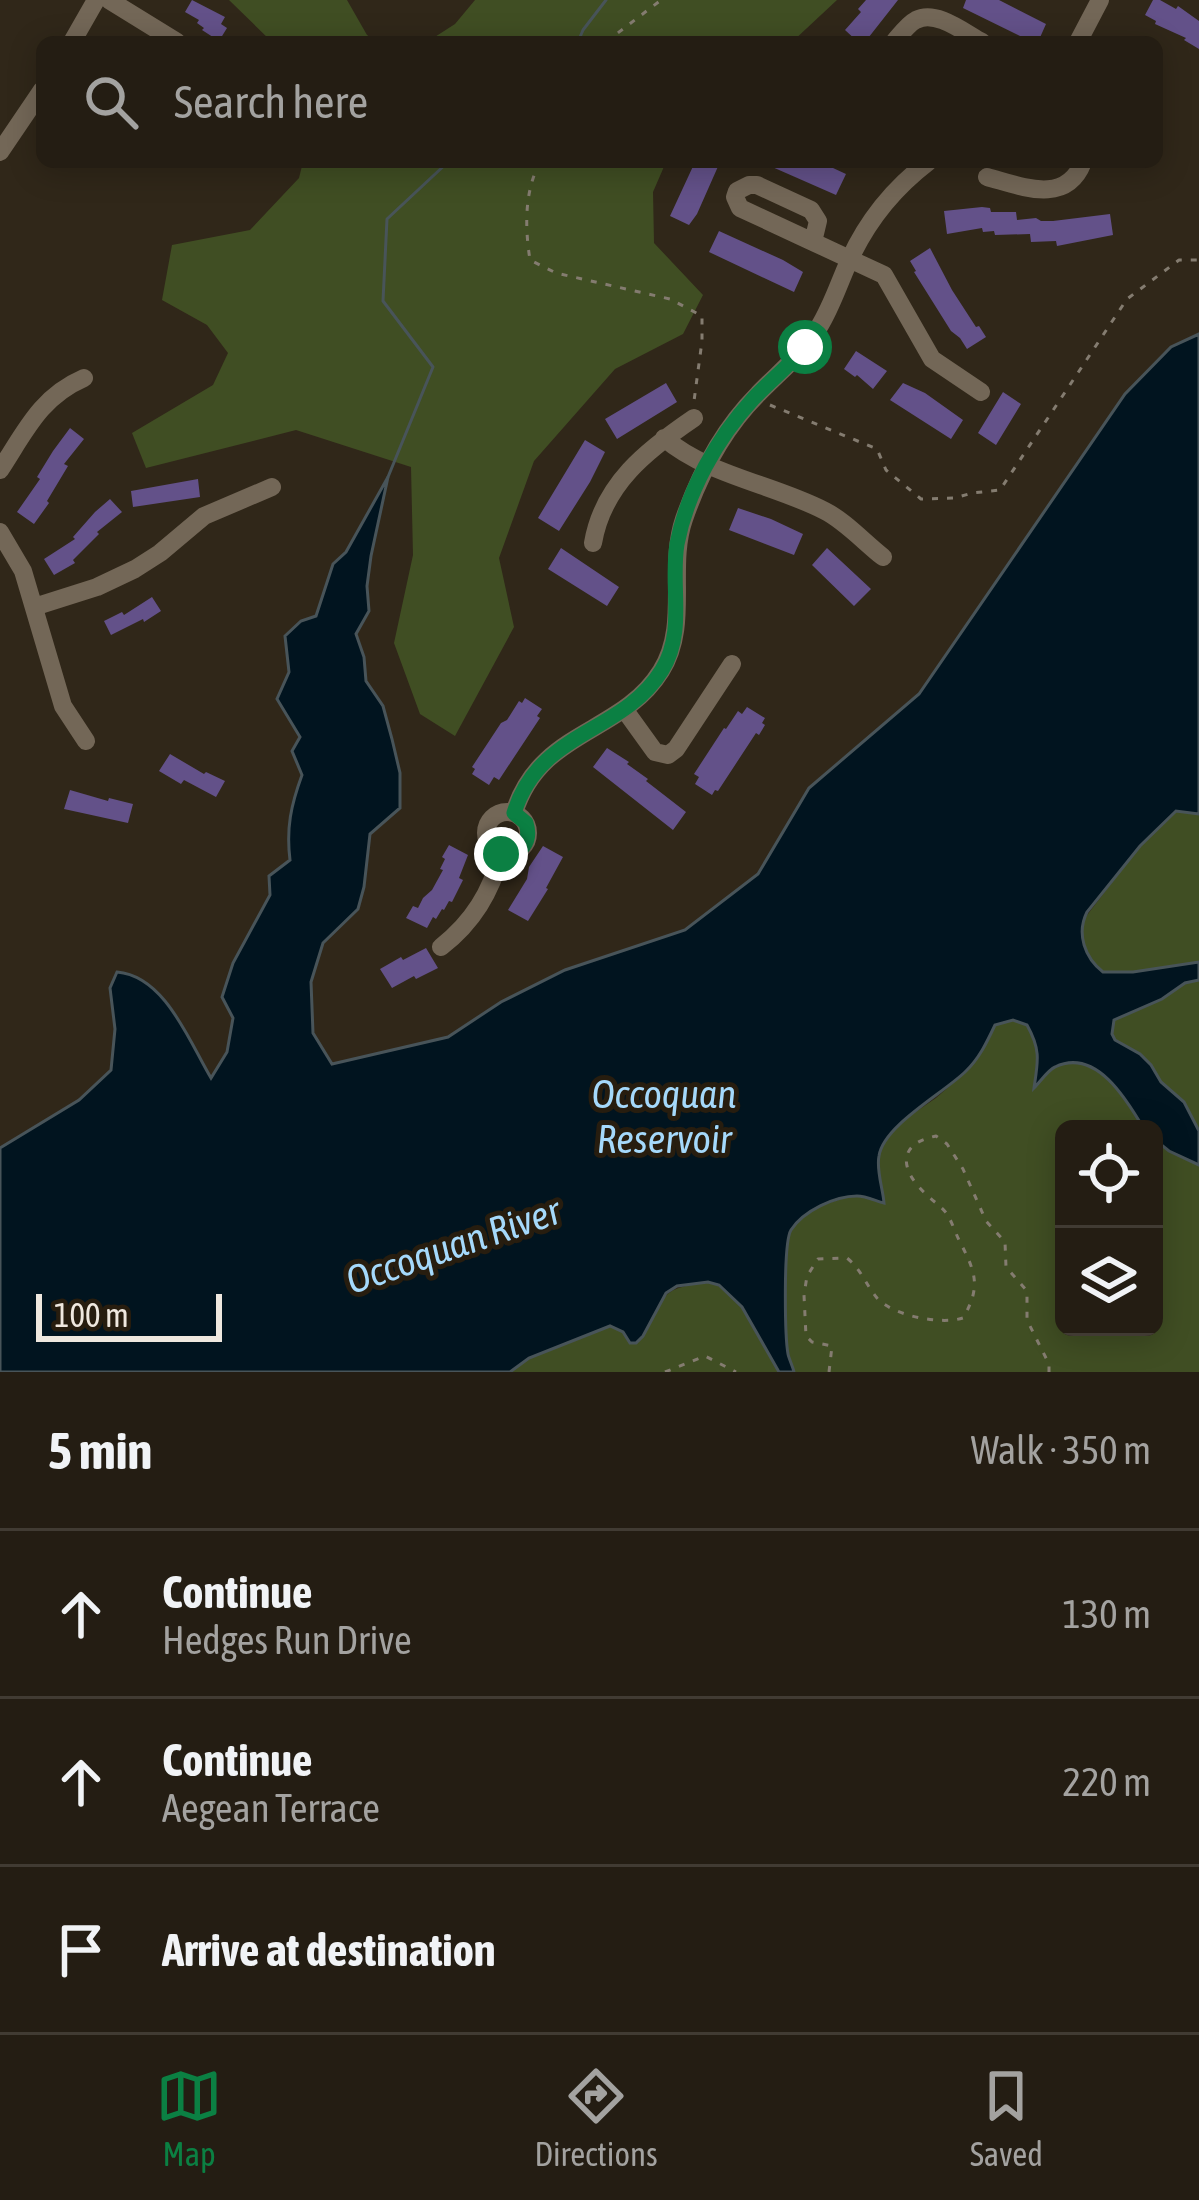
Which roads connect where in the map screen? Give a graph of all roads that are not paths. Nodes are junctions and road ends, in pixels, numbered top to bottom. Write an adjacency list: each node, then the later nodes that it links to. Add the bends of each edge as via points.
1 (96, 0): 4 (street)
2 (109, 0): 5 (street)
3 (1100, 0): 8 (street)
4 (75, 36)
5 (167, 36)
6 (899, 36): 7 (street, via 928,17)
7 (970, 36)
8 (1081, 36)
9 (36, 99): 10 (street)
10 (0, 152)
11 (921, 168): 15 (street, via 884,204)
12 (1080, 168): 13 (street, via 1053,190)
13 (987, 177)
14 (813, 242): 15 (street)
15 (850, 258): 17 (street, via 890,282 932,359); 20 (street, via 819,328 738,415)
16 (84, 378): 21 (street, via 40,408)
17 (981, 392)
18 (694, 410): 19 (street)
19 (664, 438): 20 (street); 24 (street, via 622,478)
20 (707, 465): 25 (street, via 827,512); 28 (street, via 677,547 673,642 663,669)
21 (0, 470)
22 (272, 487): 26 (street, via 204,516 135,569)
23 (0, 532): 26 (street)
24 (593, 543)
25 (884, 557)
26 (34, 607): 29 (street, via 63,706)
27 (732, 664): 28 (street, via 668,755 655,752)
28 (624, 709): 30 (street, via 543,762)
29 (86, 741)
30 (514, 813): 31 (street, via 528,838 521,850); 31 (street, via 488,824 489,844)
31 (501, 854): 32 (street, via 476,911)
32 (441, 947)

